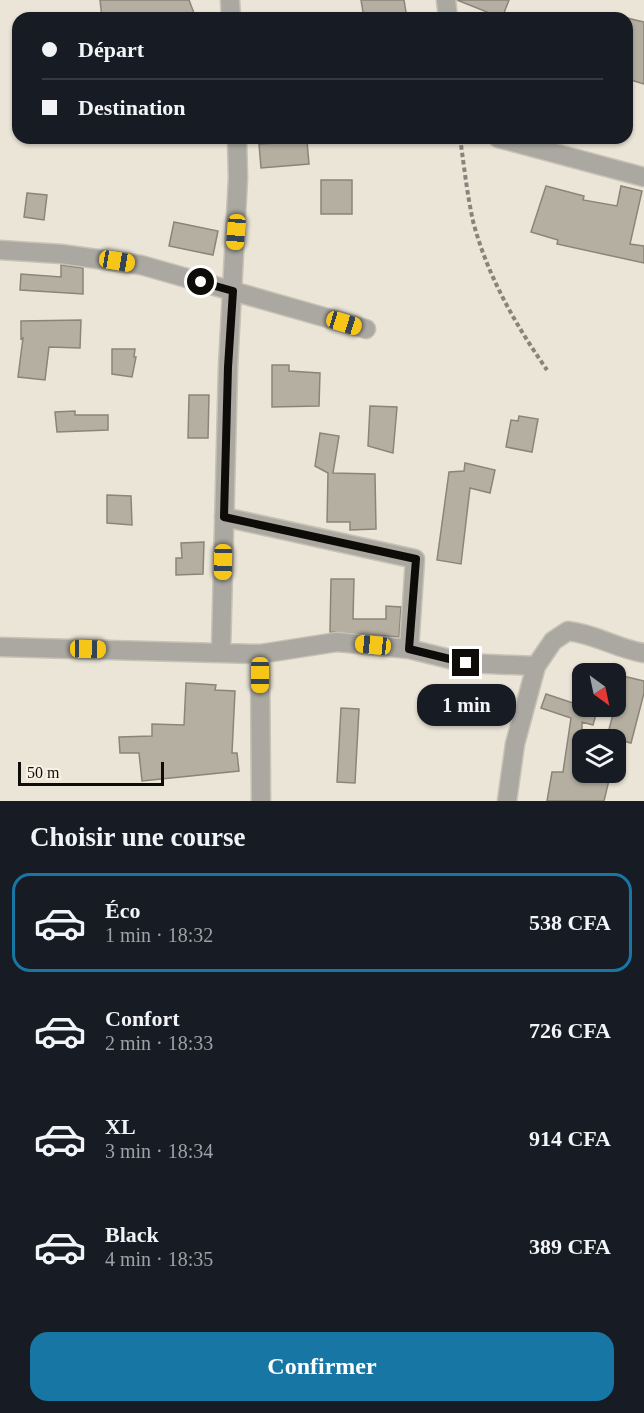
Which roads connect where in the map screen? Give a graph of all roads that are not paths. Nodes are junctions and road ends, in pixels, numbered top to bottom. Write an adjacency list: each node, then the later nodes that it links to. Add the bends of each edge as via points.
1 (237, 144): 5 (street)
2 (520, 144): 3 (street)
3 (644, 177)
4 (0, 250): 5 (street, via 117,261)
5 (233, 291): 6 (street); 7 (street)
6 (366, 330)
7 (224, 517): 9 (street, via 416,559); 10 (street)
8 (0, 647): 10 (street)
9 (409, 649): 12 (street, via 337,642); 13 (street, via 466,663)
10 (221, 651): 12 (street)
11 (644, 653): 13 (street, via 628,651 590,634 568,631 553,641)
12 (260, 654): 14 (street)
13 (536, 666): 15 (street, via 517,735)
14 (261, 801)
15 (507, 801)

